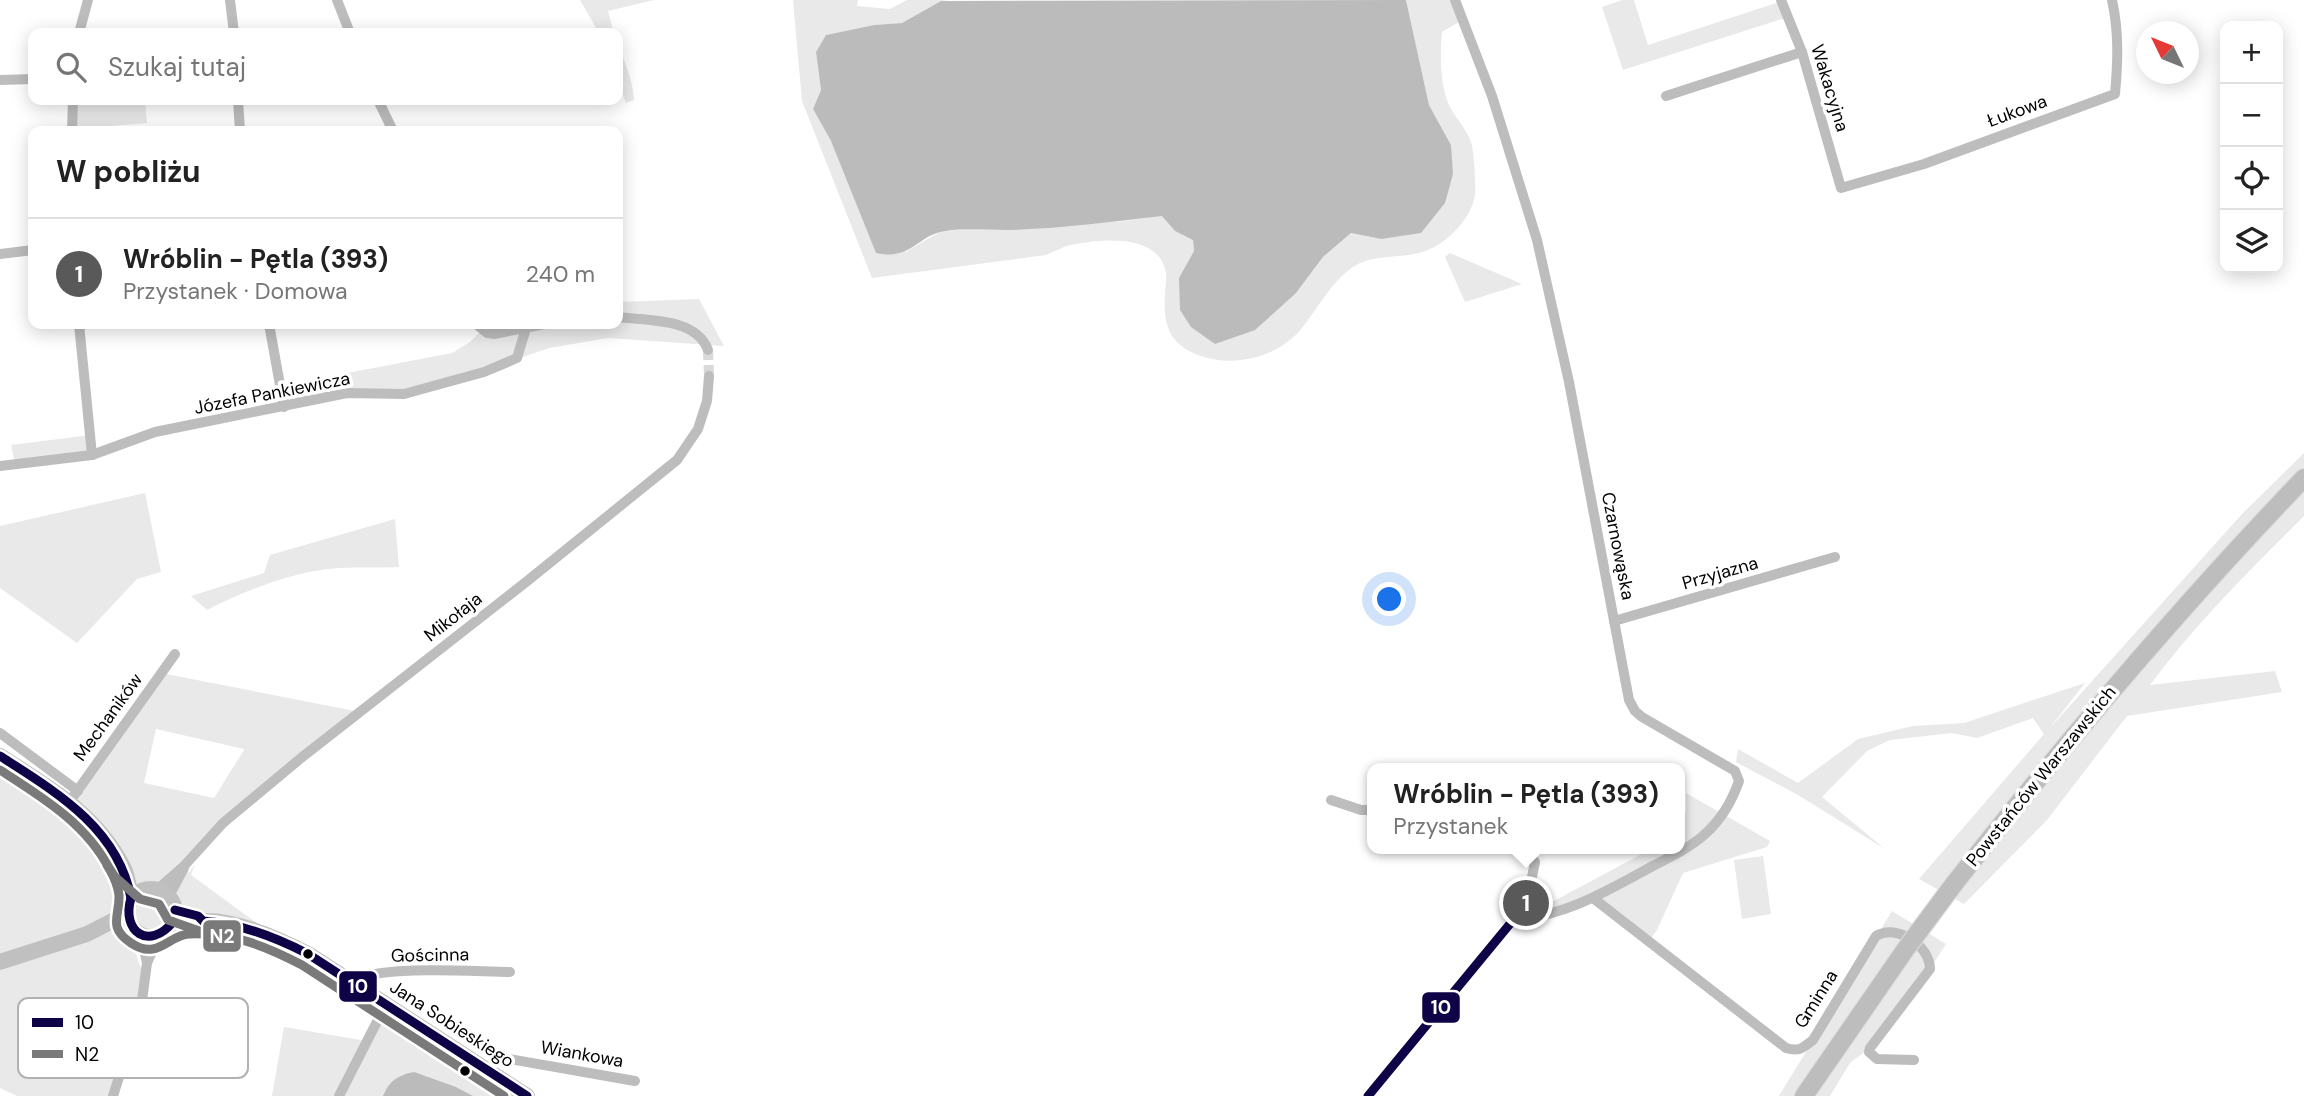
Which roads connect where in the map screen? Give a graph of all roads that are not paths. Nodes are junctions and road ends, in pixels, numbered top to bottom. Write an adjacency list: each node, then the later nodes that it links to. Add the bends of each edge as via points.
1 (88, 0): 7 (street)
2 (230, 0): 8 (street)
3 (337, 0): 9 (street)
4 (1455, 0): 36 (street, Czarnowąska, via 1531,214 1569,382)
5 (1782, 0): 10 (street, Wakacyjna)
6 (2112, 0): 20 (street, Łukowa, via 2119,56 2115,94 1924,164)
7 (80, 28)
8 (233, 28)
9 (348, 28)
10 (1802, 52): 13 (street); 20 (street, Wakacyjna)
11 (28, 79): 12 (street)
12 (0, 80)
13 (1666, 96)
14 (72, 105): 17 (street)
15 (238, 105): 18 (street)
16 (380, 105): 19 (street)
17 (72, 126)
18 (240, 126)
19 (391, 126)
20 (1841, 188)
21 (28, 251): 22 (street)
22 (0, 254)
23 (623, 318): 29 (street, via 684,326 698,335)
24 (79, 329): 32 (street)
25 (270, 329): 31 (street)
26 (482, 329): 27 (street, via 494,334)
27 (521, 329)
28 (526, 329): 31 (street, Józefa Pankiewicza, via 517,358 500,368 404,394 346,393)
29 (708, 350)
30 (709, 376): 48 (street, Mikołaja, via 698,429 677,460 223,823 184,866)
31 (284, 407): 32 (street, Józefa Pankiewicza, via 155,432)
32 (92, 455): 33 (street, Józefa Pankiewicza)
33 (0, 466)
34 (2304, 478): 66 (main road, Powstańców Warszawskich, bridge, via 2229,555 2033,783 1954,884)
35 (1835, 557): 36 (street, Przyjazna)
36 (1614, 621): 43 (street, Czarnowąska, via 1635,711 1735,771 1739,781 1722,814)
37 (175, 653): 40 (street, Mechaników)
38 (0, 733): 40 (street)
39 (0, 756): 40 (street)
40 (74, 796): 46 (street)
41 (1331, 800): 42 (street)
42 (1367, 810)
43 (1685, 850)
44 (1526, 854): 50 (street, via 1535,862)
45 (1677, 854): 47 (street, Czarnowąska)
46 (124, 869): 48 (street); 49 (street)
47 (1593, 898): 50 (street, Czarnowąska); 58 (street, Gminna, via 1794,1051 1813,1040 1876,936 1886,931 1900,934 1924,949 1930,969 1869,1052 1877,1059)
48 (164, 901): 49 (street); 51 (street, via 170,928); 55 (street, Jana Sobieskiego, via 197,923 221,922 277,938)
49 (132, 919): 51 (street); 52 (street); 53 (street)
50 (1514, 919): 65 (street)
51 (159, 936): 53 (street)
52 (0, 962)
53 (147, 962): 56 (street)
54 (510, 972): 55 (street, Gościnna, via 421,971 364,975)
55 (352, 982): 57 (street, Jana Sobieskiego)
56 (142, 998)
57 (386, 1004): 59 (street, Jana Sobieskiego); 63 (street)
58 (1914, 1060)
59 (488, 1071): 61 (street, Wiankowa, via 498,1057); 64 (street, Jana Sobieskiego)
60 (119, 1078): 62 (street)
61 (635, 1081)
62 (113, 1096)
63 (339, 1096)
64 (527, 1096)
65 (1368, 1096)
66 (1804, 1096)

